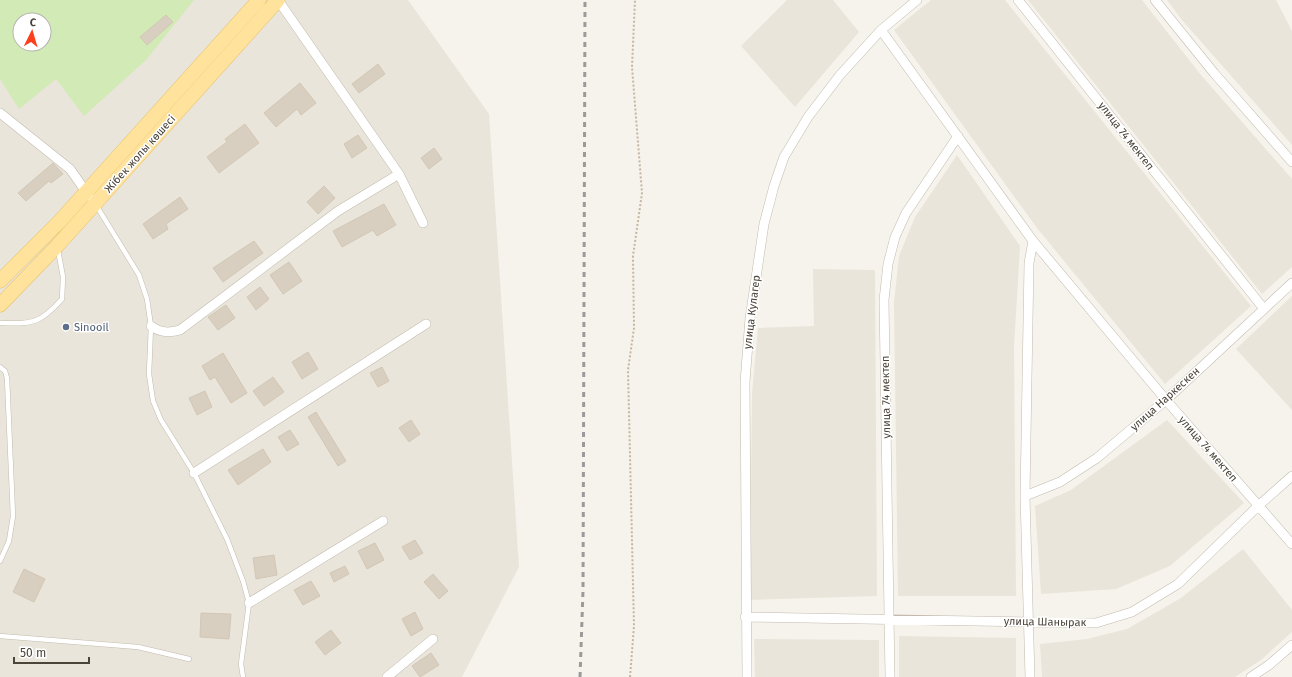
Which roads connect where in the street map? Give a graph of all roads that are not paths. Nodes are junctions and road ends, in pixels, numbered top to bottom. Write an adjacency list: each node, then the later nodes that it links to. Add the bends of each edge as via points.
1 (259, 0): 11 (main road, Жібек жолы көшесі)
2 (278, 0): 10 (street); 12 (main road, Жібек жолы көшесі)
3 (917, 0): 6 (street, улица Кулагер)
4 (1018, 0): 19 (street, улица 74 мектеп)
5 (1155, 0): 9 (street, via 1214,73)
6 (881, 30): 8 (street, улица 74 мектеп); 33 (street, улица Кулагер, via 840,75 808,117 784,157 764,224 750,318 745,382)
7 (0, 113): 11 (street, via 70,170)
8 (958, 136): 14 (street, улица 74 мектеп); 34 (street, улица 74 мектеп, via 906,213 895,237 888,264 884,300)
9 (1292, 162)
10 (399, 174): 13 (street); 22 (street, via 338,211 180,330 171,333 156,330)
11 (86, 192): 12 (street); 16 (main road, Жібек жолы көшесі)
12 (95, 203): 15 (main road, Жібек жолы көшесі); 22 (lane, via 139,275 147,299)
13 (423, 222)
14 (1033, 241): 24 (street, улица 74 мектеп); 27 (street, via 1029,263)
15 (57, 246): 18 (main road, Жібек жолы көшесі); 20 (lane, via 63,277 62,299 40,319 29,323)
16 (0, 282)
17 (1292, 282): 19 (street, улица Наркескен)
18 (0, 306)
19 (1264, 309): 24 (street, улица Наркескен)
20 (0, 323)
21 (426, 324): 25 (street)
22 (151, 326): 25 (lane, via 149,374 153,401 161,420)
23 (0, 367): 31 (lane, via 5,371 7,378 13,516 9,541)
24 (1166, 400): 27 (street, улица Наркескен, via 1097,458 1060,482); 28 (street, улица 74 мектеп)
25 (194, 473): 32 (lane, via 227,539)
26 (1292, 476): 28 (street, улица Шанырак)
27 (1025, 496): 35 (street)
28 (1258, 506): 30 (street, улица 74 мектеп); 35 (street, улица Шанырак, via 1178,584 1132,612 1096,623)
29 (383, 521): 32 (street)
30 (1292, 544)
31 (0, 561)
32 (249, 603): 40 (lane, via 241,664)
33 (745, 617): 34 (street, улица Шанырак); 42 (street, улица Кулагер)
34 (890, 618): 35 (street, улица Шанырак); 43 (street, улица 74 мектеп)
35 (1029, 623): 44 (street)
36 (0, 636): 39 (lane, via 138,647)
37 (433, 639): 41 (street)
38 (1292, 645): 45 (street, via 1269,666)
39 (189, 659)
40 (243, 677)
41 (387, 677)
42 (747, 677)
43 (890, 677)
44 (1030, 677)
45 (1251, 677)

